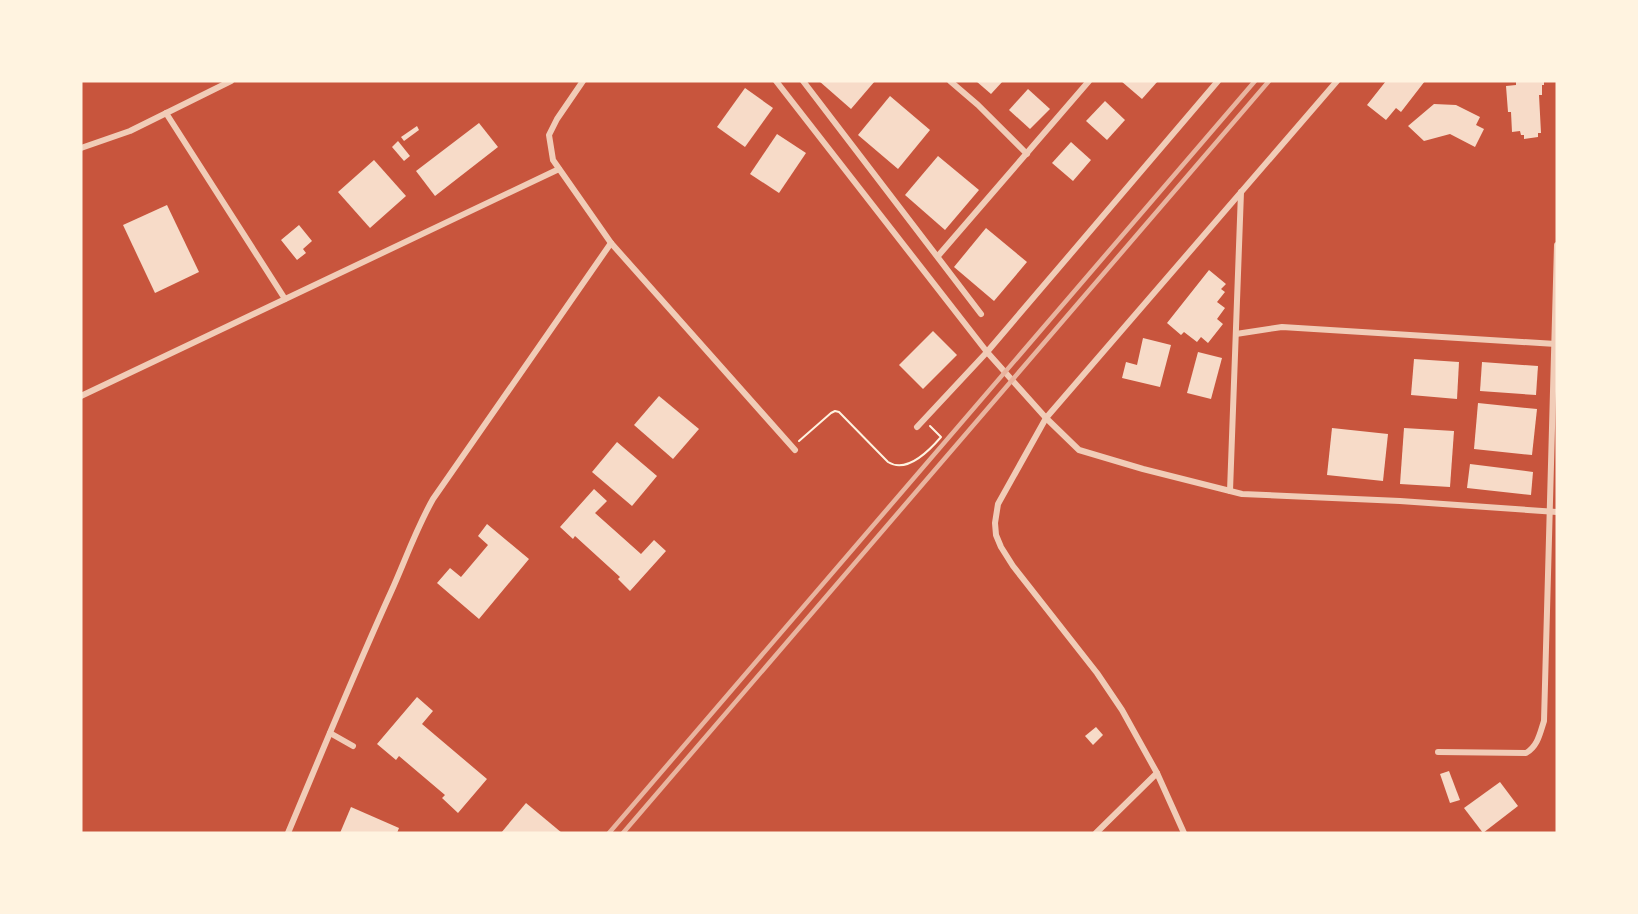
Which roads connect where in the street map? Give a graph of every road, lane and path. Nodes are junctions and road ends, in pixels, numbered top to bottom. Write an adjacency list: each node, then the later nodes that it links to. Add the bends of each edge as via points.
1 (231, 81): 9 (street)
2 (583, 81): 12 (street, via 549,135 553,160)
3 (776, 81): 21 (street)
4 (803, 81): 16 (street)
5 (950, 81): 11 (street)
6 (1089, 81): 11 (street)
7 (1218, 81): 21 (street)
8 (1337, 81): 13 (street)
9 (166, 113): 10 (street); 17 (street)
10 (81, 148)
11 (1027, 154): 16 (street)
12 (559, 170): 14 (street); 17 (street)
13 (1241, 192): 19 (street); 23 (street)
14 (611, 243): 27 (street); 30 (street, via 419,523)
15 (1557, 245): 20 (street)
16 (938, 256): 18 (street)
17 (285, 299): 22 (street)
18 (981, 314)
19 (1236, 334): 20 (street, via 1282,327); 28 (street)
20 (1556, 344): 29 (street)
21 (987, 351): 23 (street); 24 (street)
22 (81, 396)
23 (1046, 418): 28 (street, via 1079,450); 33 (street, via 998,504 996,534 1014,566 1098,673)
24 (924, 419): 25 (street); 26 (path, via 941,437 928,452 908,464 894,466 888,462 835,411)
25 (917, 427)
26 (801, 439)
27 (795, 450)
28 (1230, 491): 29 (street)
29 (1554, 512): 32 (street, via 1544,721 1538,740 1526,753)
30 (330, 733): 31 (street); 34 (street)
31 (352, 746)
32 (1438, 752)
33 (1157, 773): 35 (street); 36 (street)
34 (288, 833)
35 (1096, 833)
36 (1184, 833)

